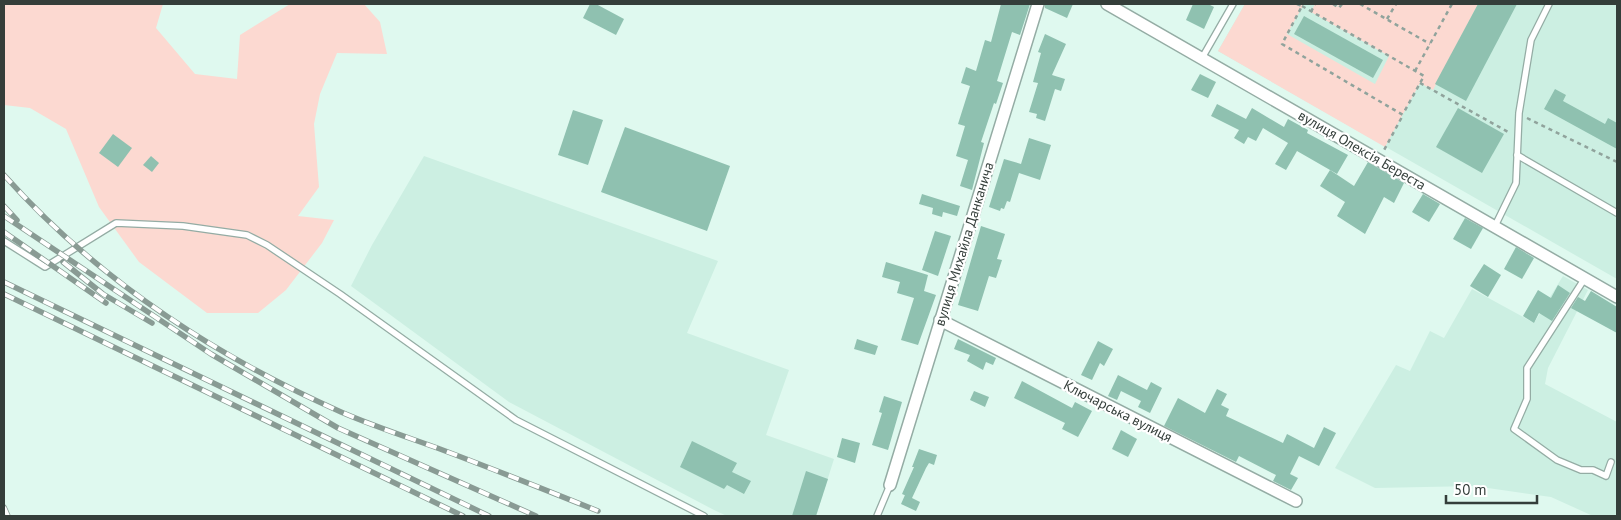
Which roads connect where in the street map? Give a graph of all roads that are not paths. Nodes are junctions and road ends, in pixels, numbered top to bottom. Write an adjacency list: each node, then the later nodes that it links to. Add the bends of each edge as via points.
1 (1038, 4): 12 (street, вулиця Михайла Данканича)
2 (1107, 4): 5 (street, вулиця Олексія Береста)
3 (1233, 4): 5 (lane)
4 (1549, 4): 6 (lane, via 1531,40 1518,114)
5 (1202, 58): 8 (street, вулиця Олексія Береста)
6 (1517, 155): 7 (lane); 8 (lane, via 1516,183)
7 (1617, 213)
8 (1495, 226): 10 (street, вулиця Олексія Береста)
9 (4, 241): 16 (lane, via 45,267 116,223 183,226 247,236 267,245 332,288 516,420)
10 (1585, 278): 11 (street, вулиця Олексія Береста); 13 (lane, via 1527,368 1527,399 1514,429 1557,460 1581,470 1593,470 1606,476)
11 (1617, 296)
12 (940, 320): 14 (street, вулиця Михайла Данканича); 15 (street, Ключарська вулиця)
13 (1612, 462)
14 (890, 485): 17 (lane)
15 (1296, 501)
16 (704, 516)
17 (877, 516)

